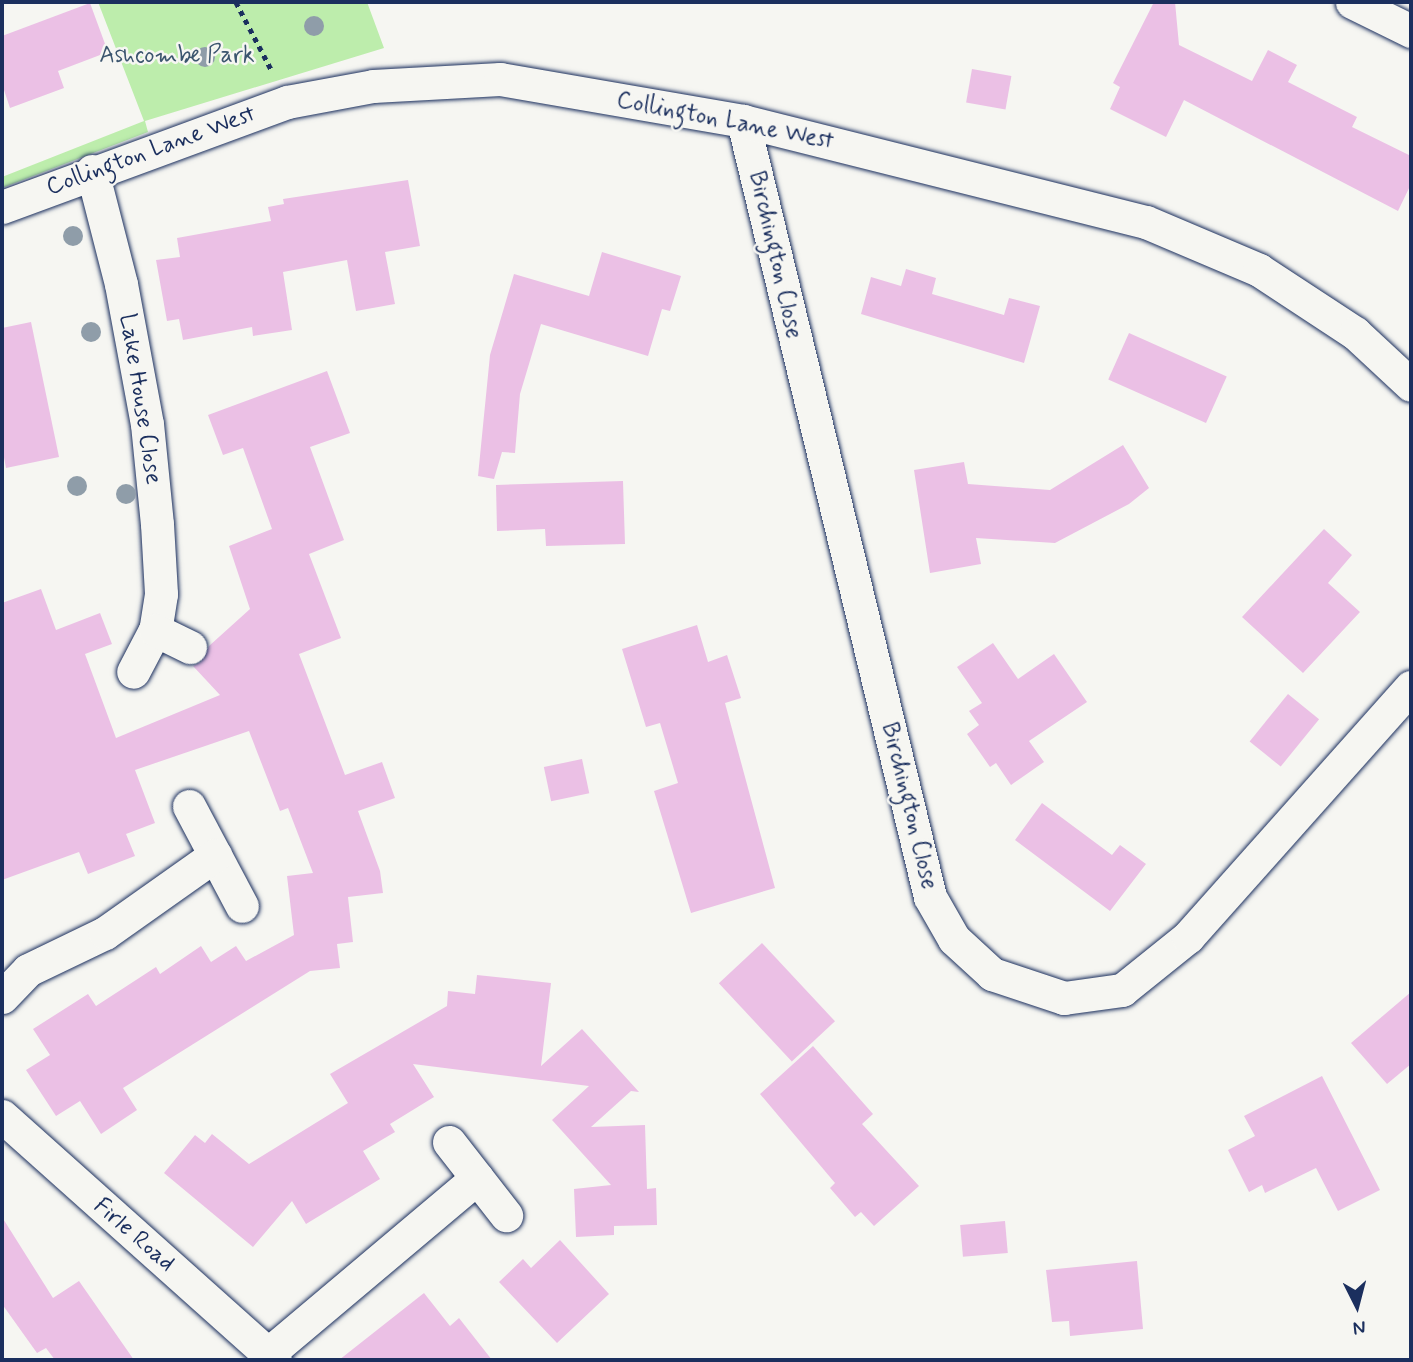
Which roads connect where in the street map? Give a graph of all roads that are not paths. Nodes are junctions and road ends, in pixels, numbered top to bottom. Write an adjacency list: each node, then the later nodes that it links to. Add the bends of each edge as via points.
1 (1352, 2): 2 (street)
2 (1411, 32)
3 (743, 121): 4 (street, Collington Lane West, via 500,79 373,86 287,102); 6 (street, Collington Lane West, via 1146,222 1259,270 1355,333); 10 (street, Birchington Close, via 930,897 954,939 992,974 1064,998 1122,990 1188,937)
4 (92, 171): 5 (street, Collington Lane West); 7 (street, Lake House Close, via 121,284 147,424 161,594)
5 (2, 206)
6 (1411, 385)
7 (155, 630): 8 (street); 9 (street, Lake House Close)
8 (190, 647)
9 (133, 672)
10 (1411, 687)
11 (189, 806): 12 (street)
12 (215, 855): 13 (street); 14 (street, via 105,933 28,970)
13 (242, 906)
14 (2, 997)
15 (2, 1116): 19 (street, Firle Road)
16 (449, 1142): 17 (street)
17 (477, 1178): 18 (street); 19 (street, Firle Road)
18 (506, 1215)
19 (272, 1357)

